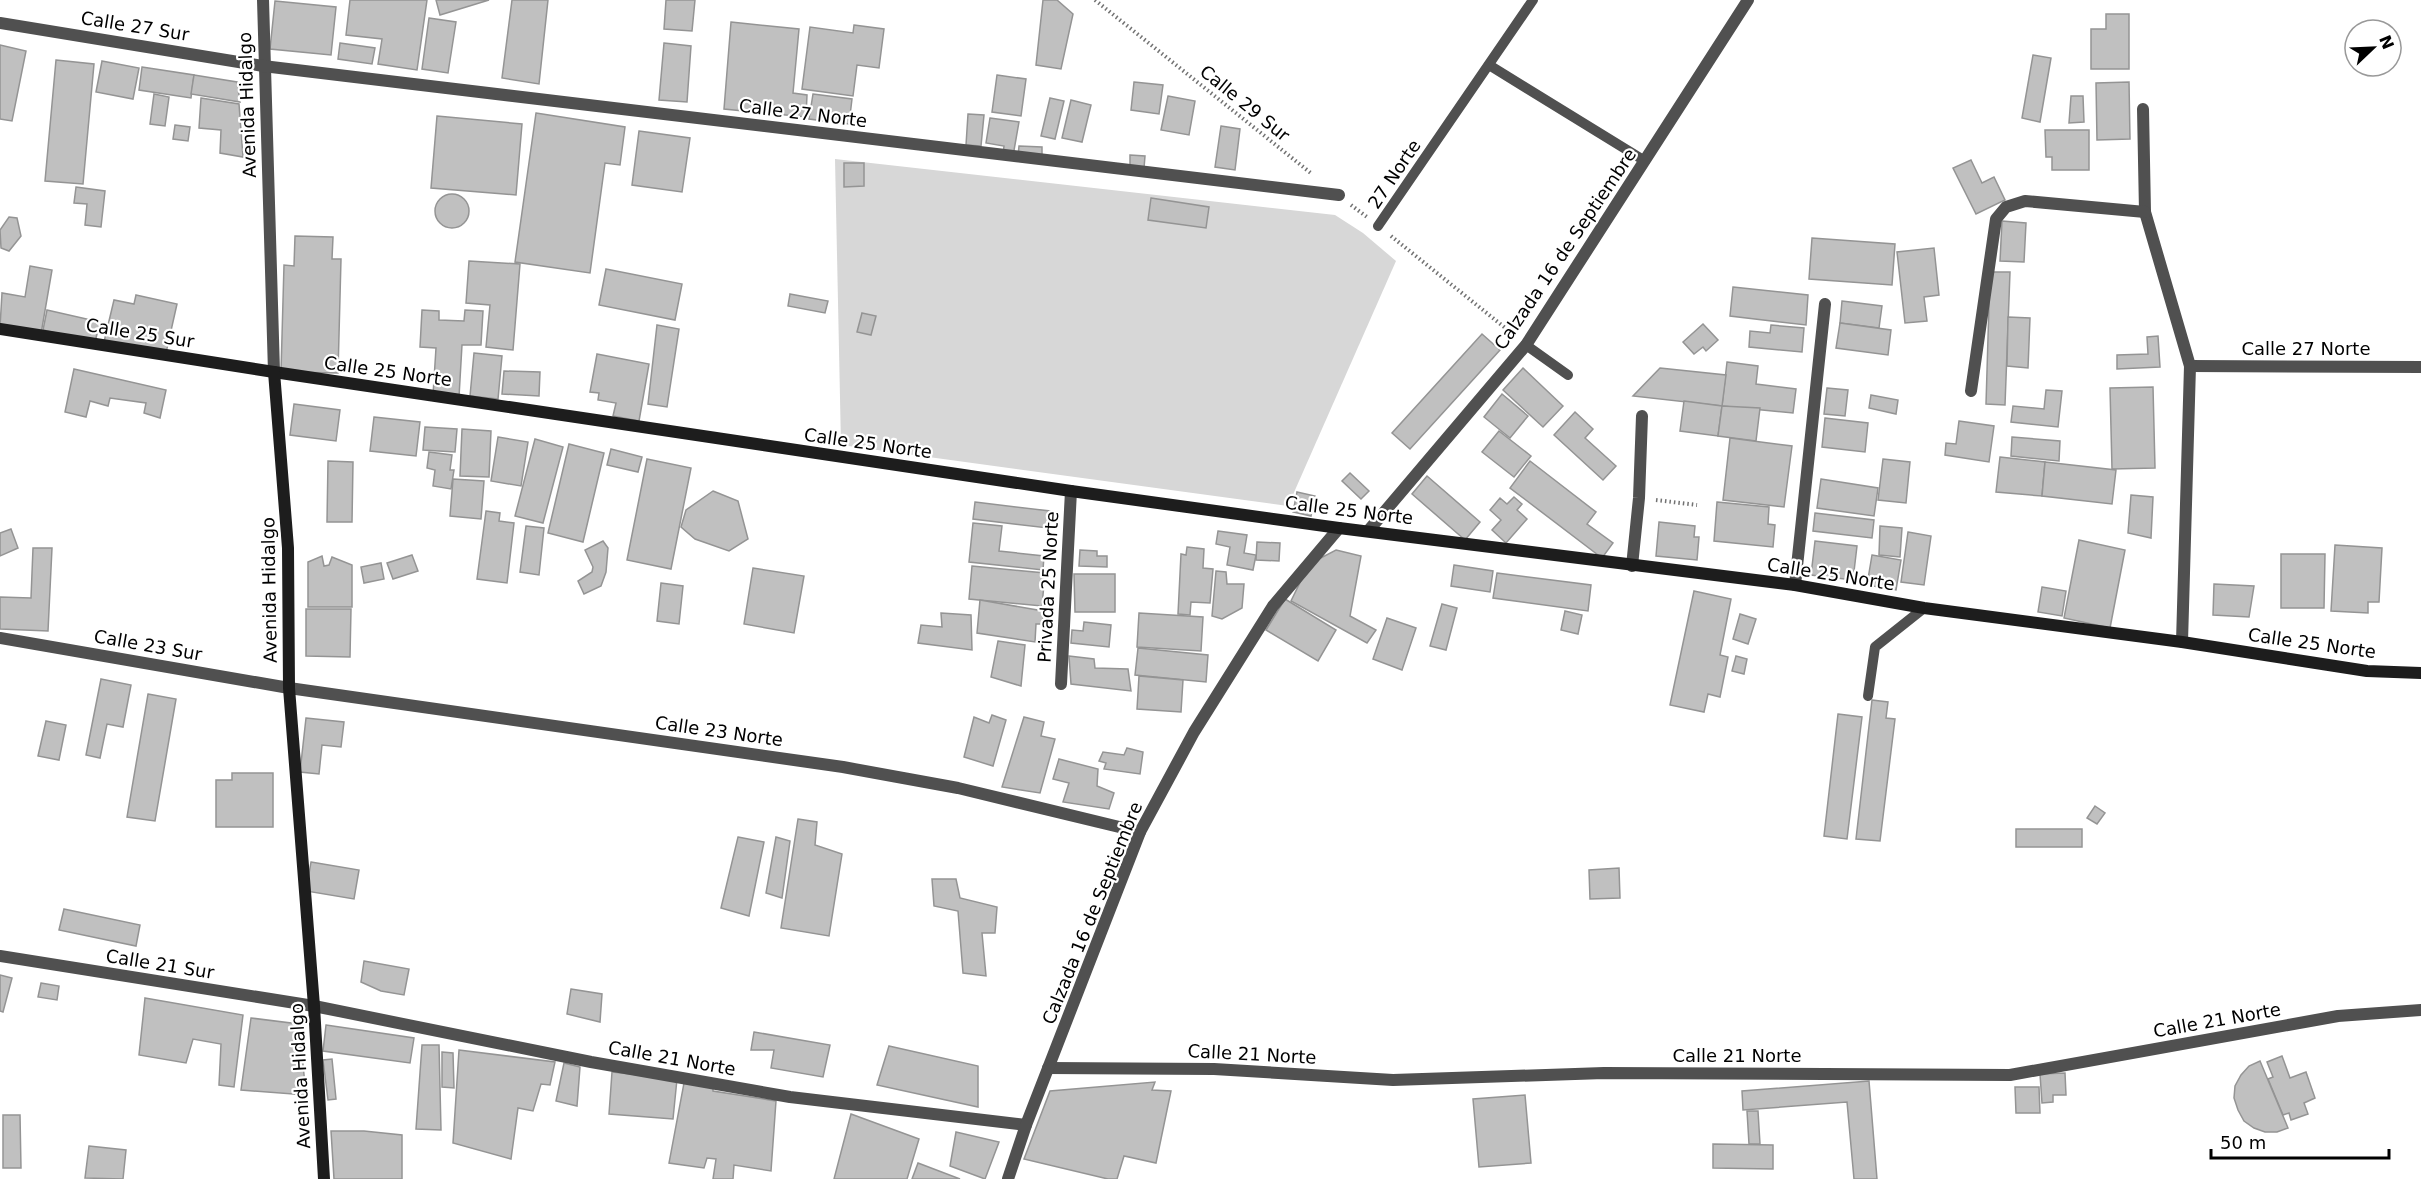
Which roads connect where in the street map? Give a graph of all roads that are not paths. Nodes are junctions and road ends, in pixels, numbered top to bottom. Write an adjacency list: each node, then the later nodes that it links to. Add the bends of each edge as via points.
1 (263, 0): 6 (street, Avenida Hidalgo)
2 (1533, 0): 5 (lane, 27 Norte)
3 (1748, 0): 8 (street, Calzada 16 de Septiembre)
4 (0, 23): 6 (street, Calle 27 Sur)
5 (1489, 65): 8 (lane); 11 (lane, 27 Norte)
6 (263, 66): 9 (street, Calle 27 Norte); 17 (street, Avenida Hidalgo)
7 (2143, 109): 10 (street)
8 (1645, 161): 14 (street, Calzada 16 de Septiembre)
9 (1339, 195)
10 (2145, 212): 15 (street); 19 (street, via 2025,201 2006,207 1996,219)
11 (1378, 226)
12 (1825, 304): 25 (street)
13 (0, 329): 17 (street, Calle 25 Sur)
14 (1526, 345): 18 (lane); 23 (street, Calzada 16 de Septiembre)
15 (2190, 366): 16 (street, Calle 27 Norte); 28 (street)
16 (2421, 367)
17 (274, 372): 21 (street, Calle 25 Norte); 31 (street, Avenida Hidalgo, via 288,548)
18 (1568, 375)
19 (1971, 391)
20 (1642, 416): 24 (street)
21 (1071, 491): 22 (street, Calle 25 Norte); 30 (street, Privada 25 Norte)
22 (1339, 528): 23 (street, Calle 25 Norte); 33 (street, Calzada 16 de Septiembre, via 1273,606 1194,732)
23 (1369, 530): 24 (street, Calle 25 Norte)
24 (1632, 566): 25 (street, Calle 25 Norte)
25 (1795, 585): 26 (street, Calle 25 Norte)
26 (1924, 608): 28 (street, Calle 25 Norte); 32 (lane, via 1875,647)
27 (0, 638): 31 (street, Calle 23 Sur)
28 (2182, 642): 29 (street, Calle 25 Norte, via 2367,671)
29 (2421, 673)
30 (1062, 684)
31 (289, 688): 33 (street, Calle 23 Norte, via 843,767 958,788); 35 (street, Avenida Hidalgo)
32 (1868, 696)
33 (1140, 832): 37 (street, Calzada 16 de Septiembre)
34 (0, 956): 35 (street, Calle 21 Sur)
35 (314, 1006): 38 (street, Calle 21 Norte, via 790,1097); 39 (street, Avenida Hidalgo)
36 (2421, 1010): 37 (street, Calle 21 Norte, via 2338,1016 2010,1075 1604,1072 1393,1080 1214,1069)
37 (1048, 1068): 38 (street, Calzada 16 de Septiembre)
38 (1026, 1125): 40 (street, Calzada 16 de Septiembre)
39 (324, 1179)
40 (1008, 1179)

